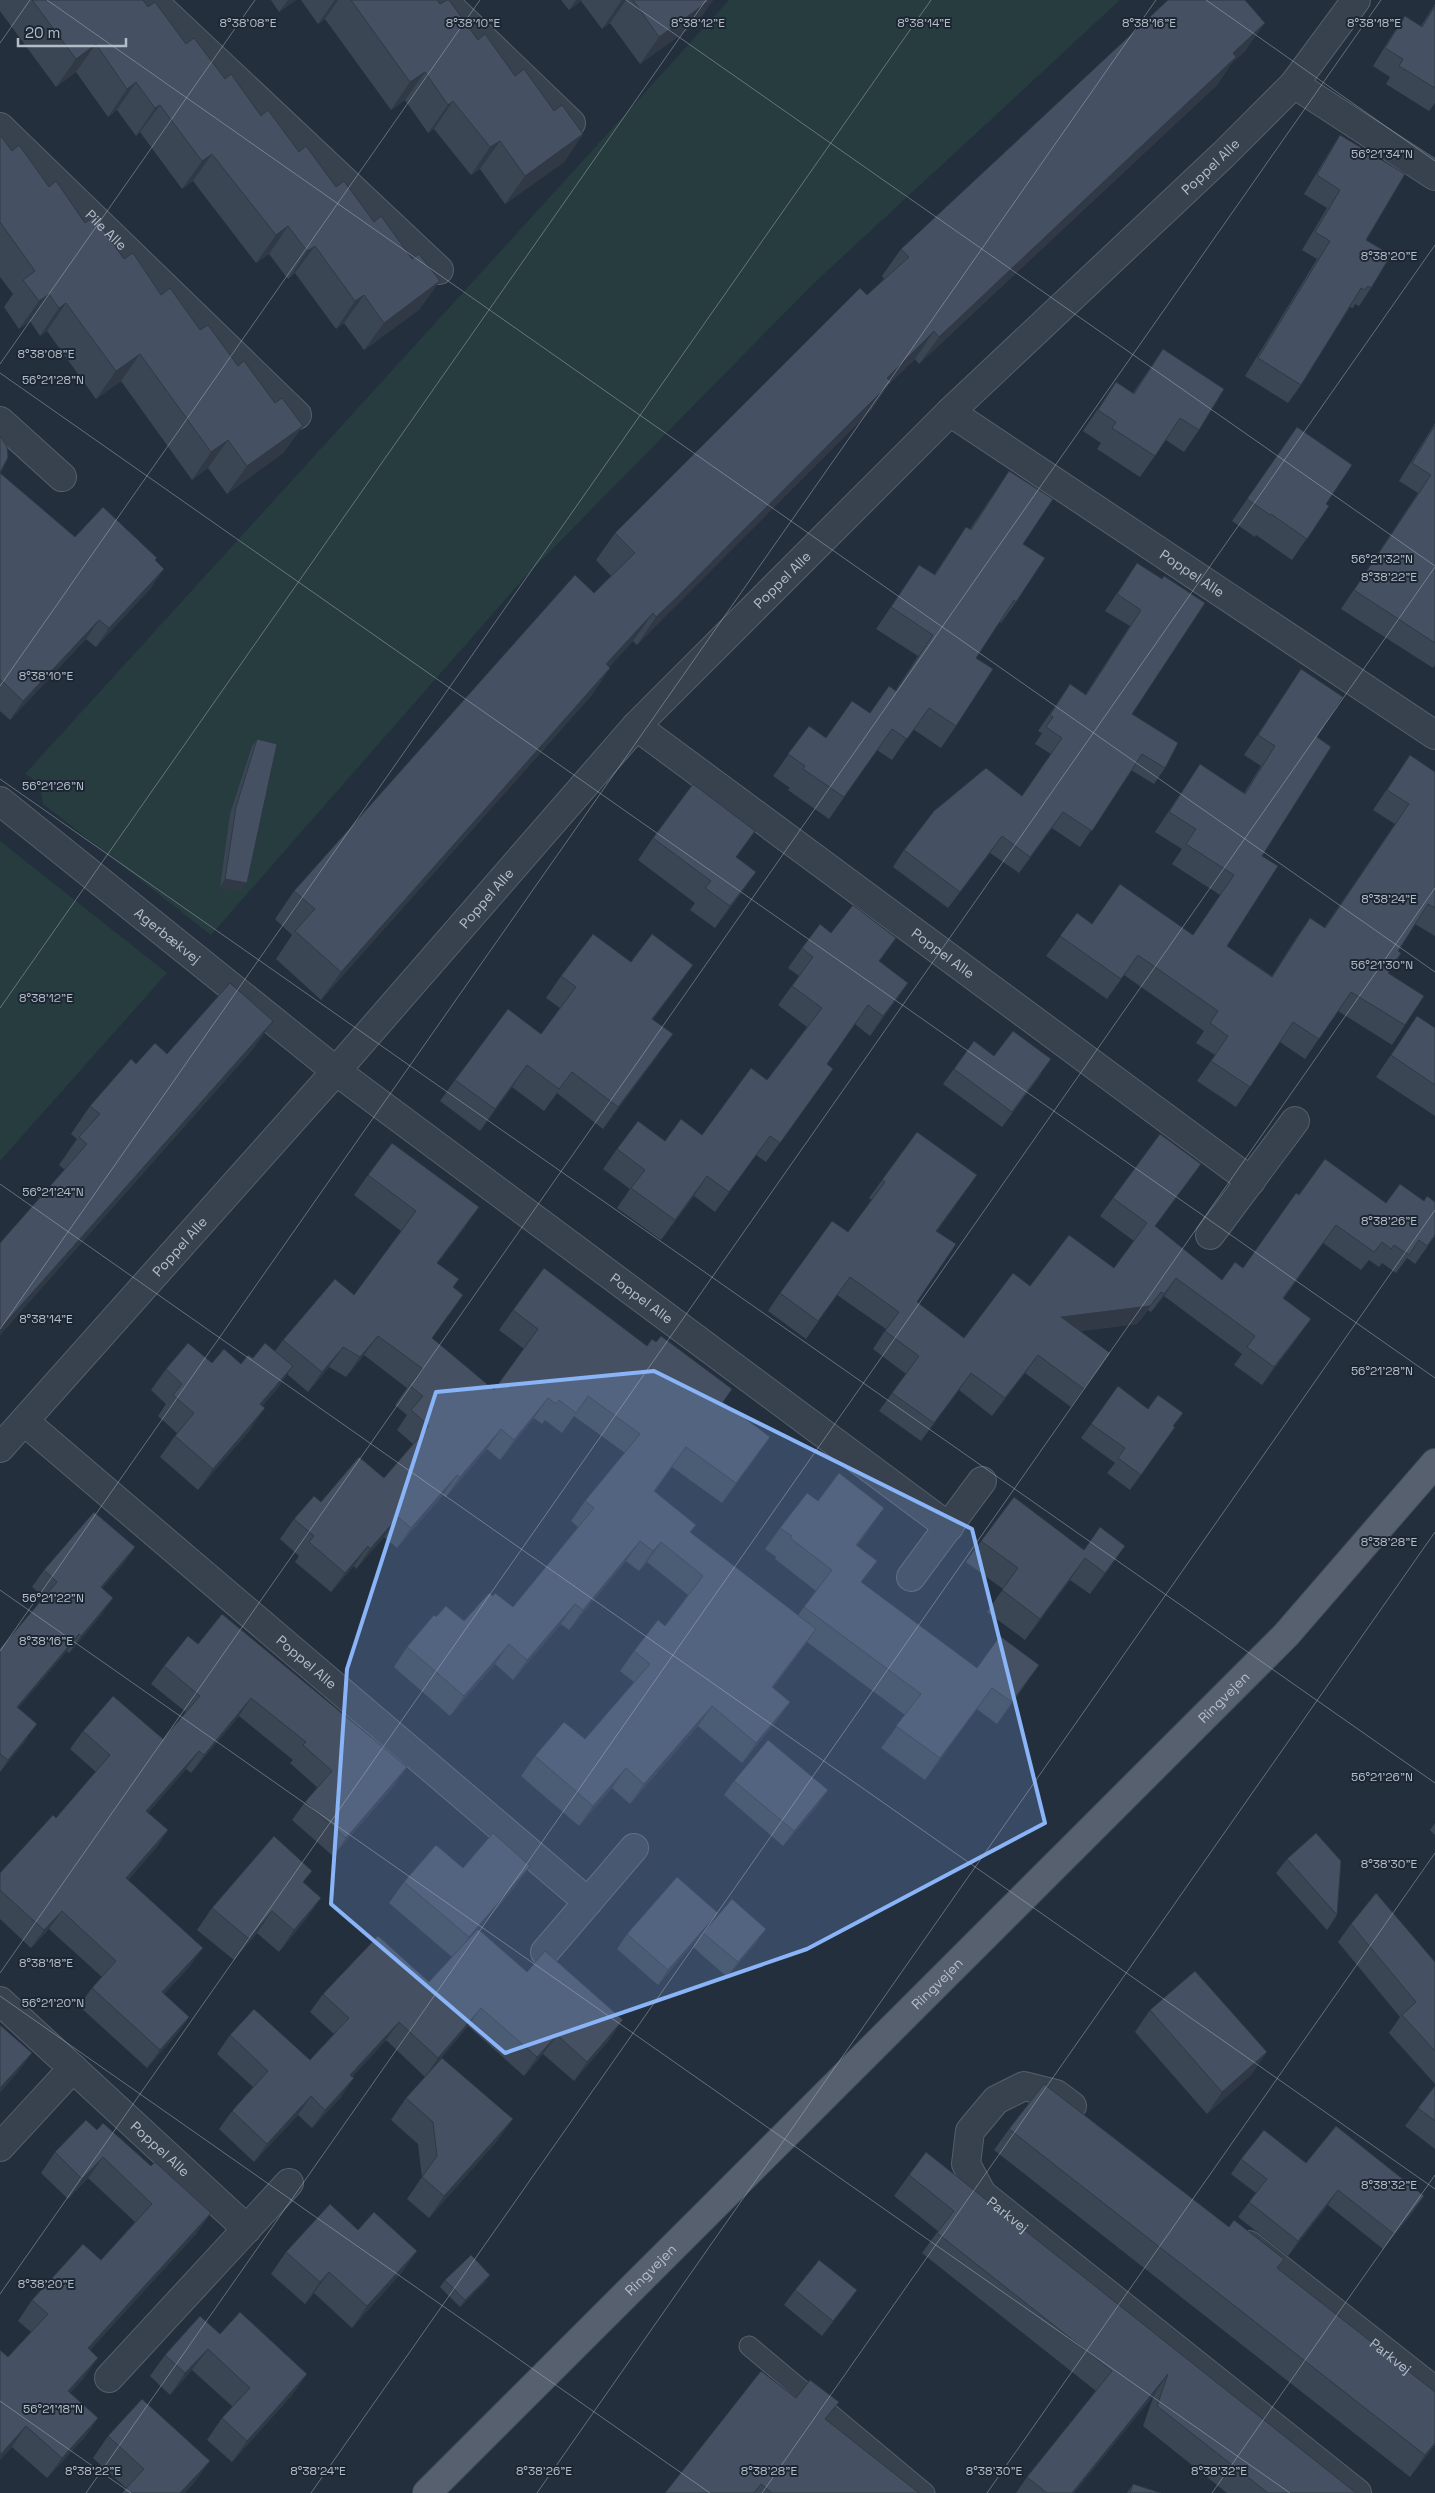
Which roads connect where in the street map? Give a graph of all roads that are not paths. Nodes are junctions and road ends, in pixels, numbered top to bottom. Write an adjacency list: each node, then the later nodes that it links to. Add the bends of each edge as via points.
1 (152, 0): 8 (street)
2 (443, 0): 5 (street)
3 (1356, 0): 4 (street, Poppel Alle)
4 (1294, 84): 7 (street); 9 (street, Poppel Alle)
5 (571, 123)
6 (0, 127): 10 (street, Pile Alle)
7 (1435, 176)
8 (439, 270)
9 (950, 412): 13 (street, Poppel Alle); 14 (street, Poppel Alle)
10 (297, 416)
11 (0, 421): 12 (street)
12 (62, 478)
13 (636, 726): 16 (street, Poppel Alle); 18 (street, Poppel Alle)
14 (1435, 735)
15 (0, 801): 16 (street, Agerbækvej)
16 (336, 1072): 20 (street, Poppel Alle); 24 (street, Poppel Alle)
17 (1295, 1121): 18 (street)
18 (1250, 1181): 19 (street)
19 (1210, 1235)
20 (25, 1422): 21 (street, Poppel Alle); 27 (street, Poppel Alle)
21 (0, 1448)
22 (1435, 1463): 39 (main road, Ringvejen, via 1286,1635)
23 (982, 1481): 24 (street)
24 (949, 1527): 25 (street)
25 (912, 1577)
26 (634, 1848): 27 (street)
27 (588, 1902): 28 (street)
28 (545, 1952)
29 (0, 2002): 30 (street, Poppel Alle)
30 (73, 2068): 32 (street); 35 (street, Poppel Alle)
31 (1095, 2125): 41 (street, Parkvej, via 1056,2094 1024,2086 996,2100 970,2131 966,2164 982,2194)
32 (0, 2147)
33 (289, 2183): 35 (street)
34 (1226, 2228): 38 (street, Parkvej)
35 (247, 2229): 37 (street)
36 (749, 2346): 40 (lane)
37 (109, 2378)
38 (1435, 2391)
39 (427, 2493)
40 (926, 2493)
41 (1357, 2493)

